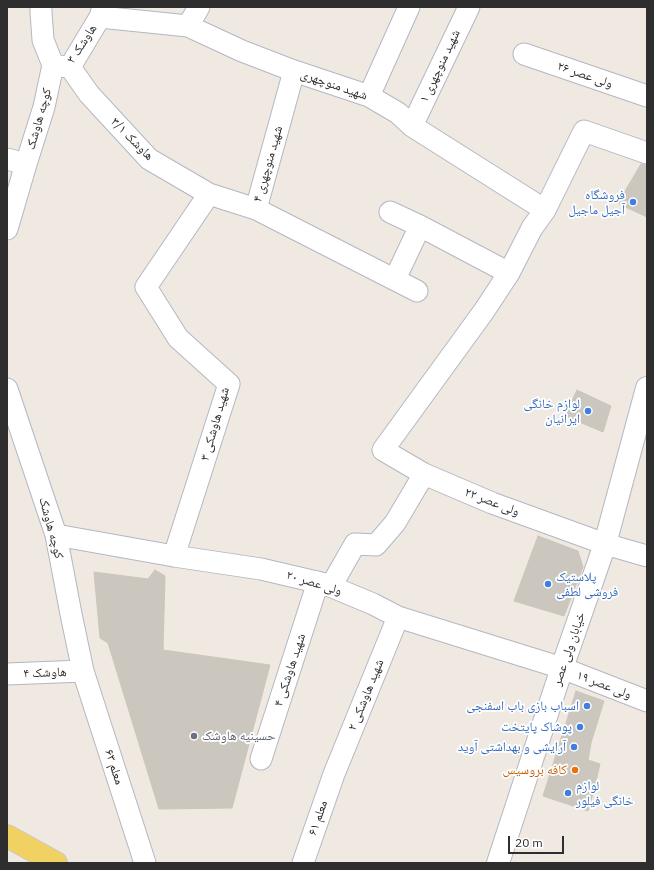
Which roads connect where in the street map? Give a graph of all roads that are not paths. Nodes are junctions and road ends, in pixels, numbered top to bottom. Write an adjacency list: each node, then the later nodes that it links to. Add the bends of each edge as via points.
1 (199, 7): 6 (street)
2 (409, 7): 10 (street)
3 (468, 7): 12 (street, شهید منوچهری ۱)
4 (36, 9): 8 (street, via 43,40)
5 (101, 12): 6 (street, شهید منوچهری); 8 (street, هاوشک ۳)
6 (188, 26): 9 (street, شهید منوچهری)
7 (524, 54): 11 (street, ولی عصر ۲۶)
8 (61, 66): 14 (street, کوچه هاوشک, via 44,107); 15 (street, هاوشک ۳/۱, via 149,159)
9 (294, 71): 10 (street, شهید منوچهری); 16 (street, شهید منوچهری ۴)
10 (369, 96): 12 (street, شهید منوچهری, via 398,113)
11 (647, 96)
12 (412, 126): 17 (street, شهید منوچهری)
13 (647, 153): 17 (street, via 584,131)
14 (16, 161): 20 (street, کوچه هاوشک)
15 (209, 194): 16 (street, شهید منوچهری ۴); 29 (street, شهید هاوشکی ۳, via 146,287 178,338 229,384)
16 (256, 209): 22 (street)
17 (545, 210): 21 (street, via 532,228)
18 (390, 212): 19 (street)
19 (420, 226): 21 (street); 22 (street)
20 (7, 229)
21 (509, 273): 26 (street, ولی عصر ۲۲, via 383,450)
22 (395, 279): 23 (street)
23 (417, 291)
24 (647, 388): 28 (main road, خیابان ولی عصر)
25 (7, 389): 27 (street, کوچه هاوشک)
26 (424, 474): 28 (street, ولی عصر ۲۲, via 492,503); 31 (street, شهید هاوشکی ۴, via 395,523 376,545 355,544)
27 (56, 535): 29 (street, ولی عصر ۲۰); 34 (street, کوچه هاوشک)
28 (605, 544): 30 (street, ولی عصر ۲۲); 33 (main road, خیابان ولی عصر)
29 (174, 556): 31 (street, ولی عصر ۲۰, via 261,569)
30 (647, 556)
31 (325, 584): 32 (street, ولی عصر ۲۰); 37 (street, شهید هاوشکی ۴)
32 (398, 616): 33 (street, ولی عصر ۲۰); 38 (street, شهید هاوشکی ۲)
33 (562, 668): 36 (street, ولی عصر ۱۹); 43 (main road, خیابان ولی عصر)
34 (83, 671): 35 (street, هاوشک ۴); 41 (street, معلم ۶۳)
35 (7, 674)
36 (647, 701)
37 (261, 759)
38 (334, 774): 42 (street, معلم ۶۱)
39 (7, 836): 40 (main road)
40 (56, 863)
41 (145, 863)
42 (303, 863)
43 (498, 863)

